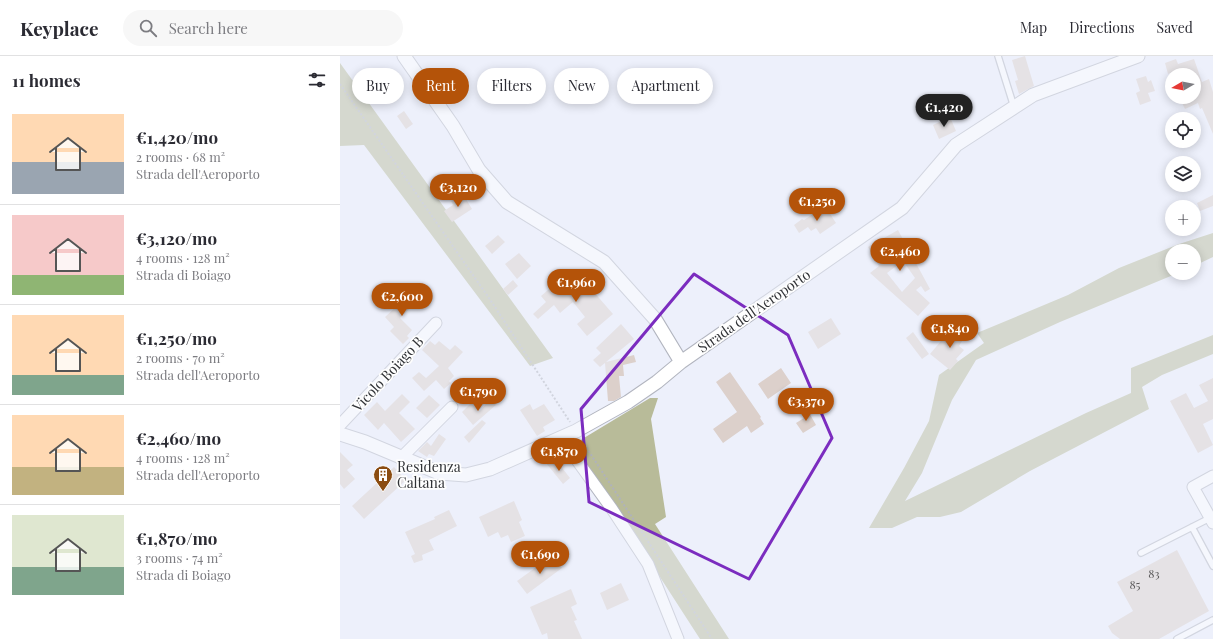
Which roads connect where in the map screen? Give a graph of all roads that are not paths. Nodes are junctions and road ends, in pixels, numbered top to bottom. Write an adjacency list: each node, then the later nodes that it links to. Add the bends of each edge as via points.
1 (404, 56): 6 (street, via 453,126 479,170 507,202 604,262 655,319)
2 (998, 56): 4 (lane)
3 (1138, 56): 4 (street, Strada dell'Aeroporto, via 1033,95)
4 (1014, 107): 6 (street, Strada dell'Aeroporto, via 956,146 902,208)
5 (436, 323): 8 (street, Vicolo Boiago B)
6 (681, 362): 10 (street, Strada dell'Aeroporto, via 657,382 578,434)
7 (452, 407): 11 (street)
8 (340, 425)
9 (340, 434): 11 (street, Strada dell'Aeroporto)
10 (561, 438): 11 (street, Strada dell'Aeroporto, via 490,469 466,475 439,473); 18 (street, via 648,564)
11 (402, 457)
12 (1213, 476): 13 (street, via 1193,487)
13 (1212, 520): 14 (lane)
14 (1192, 527): 15 (lane); 16 (lane)
15 (1141, 553)
16 (1213, 566)
17 (1213, 620): 19 (lane)
18 (678, 639)
19 (1177, 639)

